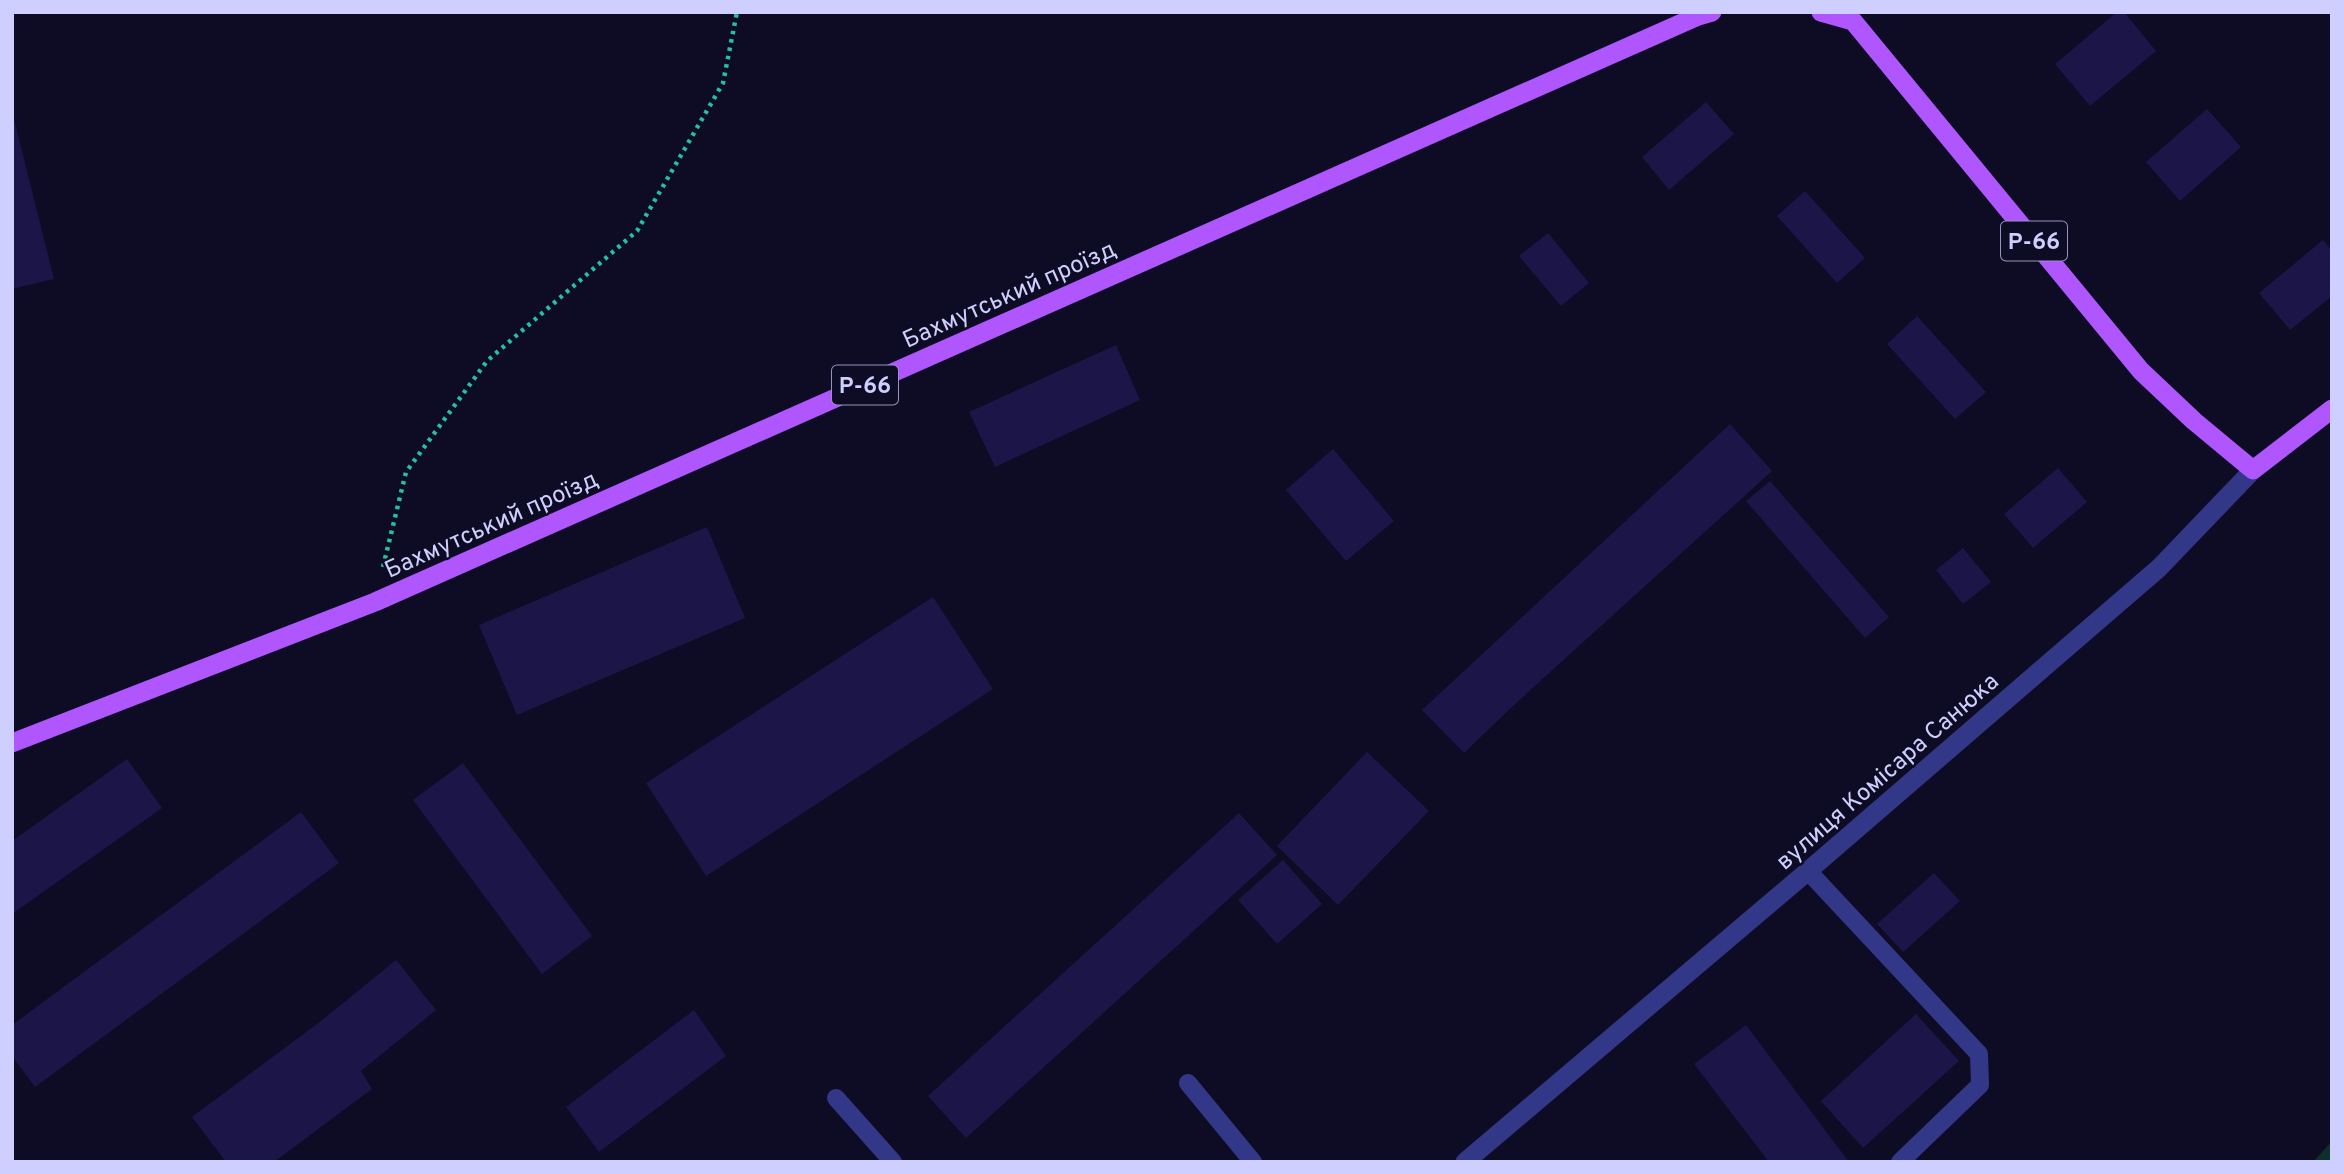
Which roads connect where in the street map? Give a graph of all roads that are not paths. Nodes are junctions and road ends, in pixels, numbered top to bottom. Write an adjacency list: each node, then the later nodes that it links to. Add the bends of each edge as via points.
1 (1712, 12): 5 (main road, Бахмутський проїзд / Р-66, via 375,602)
2 (1821, 12): 4 (main road, Р-66, via 1853,21 2141,371)
3 (2332, 409): 4 (main road, вулиця Комісара Санюка)
4 (2253, 470): 6 (street, вулиця Комісара Санюка, via 2160,568)
5 (12, 743)
6 (1808, 871): 11 (street, вулиця Комісара Санюка); 12 (lane, via 1979,1054 1980,1085)
7 (1188, 1083): 10 (lane)
8 (835, 1098): 9 (lane)
9 (893, 1162)
10 (1253, 1162)
11 (1465, 1162)
12 (1900, 1162)

